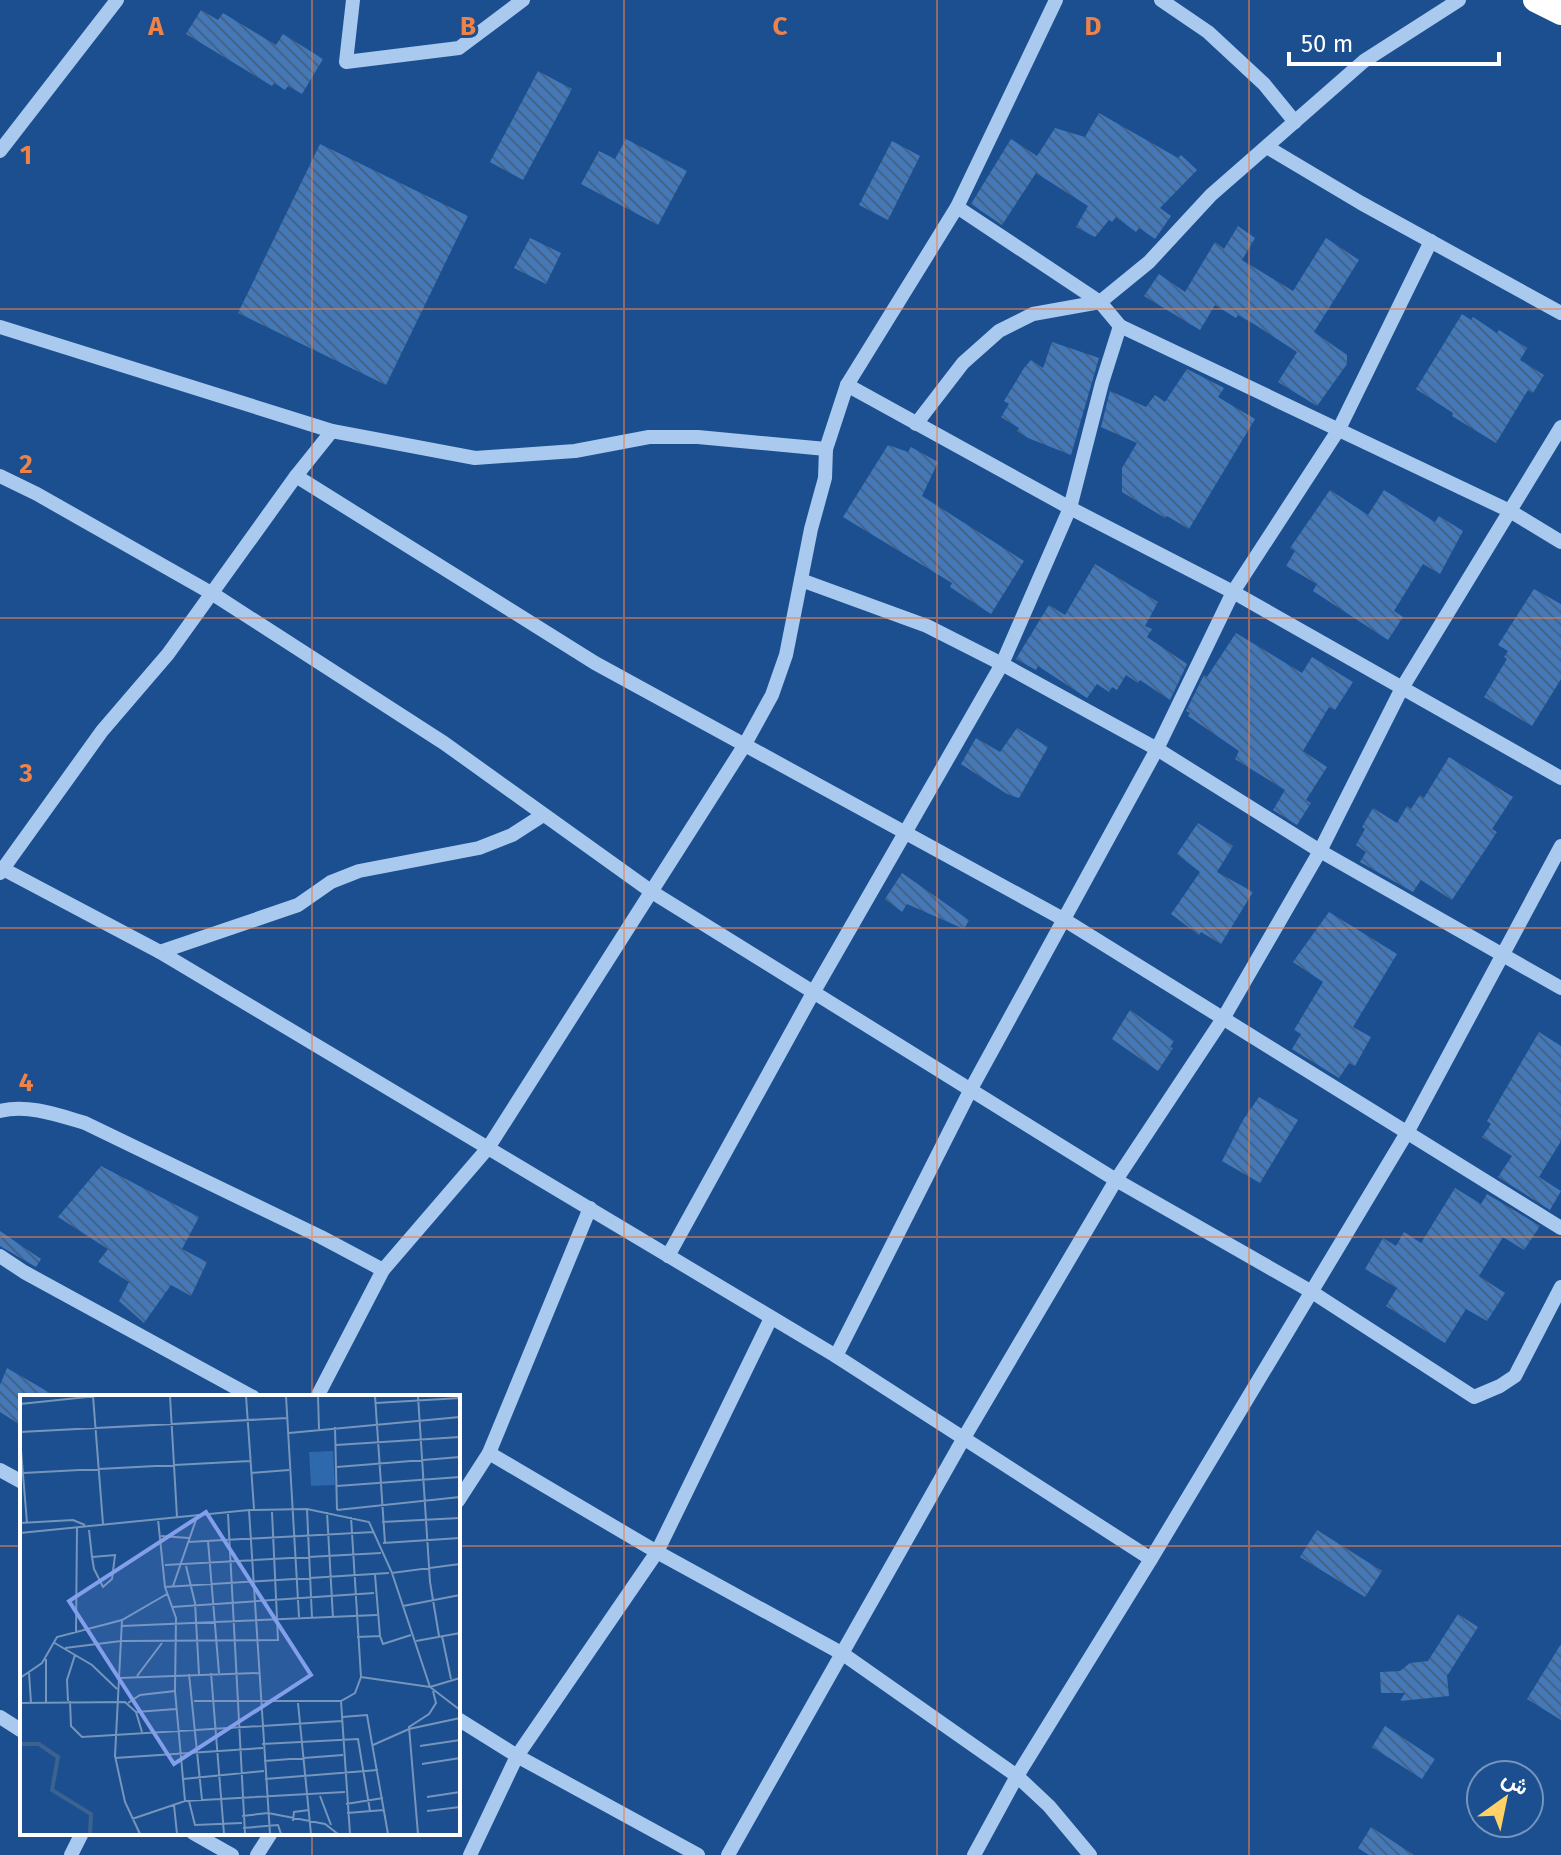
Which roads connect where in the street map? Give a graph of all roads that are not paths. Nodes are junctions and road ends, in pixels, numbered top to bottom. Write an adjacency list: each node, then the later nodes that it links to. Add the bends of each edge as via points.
1 (117, 0): 11 (street)
2 (353, 0): 3 (street, via 346,62 459,48)
3 (523, 0)
4 (1056, 0): 12 (street)
5 (1161, 0): 9 (street, via 1208,32 1264,84)
6 (1459, 0): 9 (street, via 1364,61)
7 (1535, 0): 8 (highway)
8 (1561, 13)
9 (1295, 122): 10 (street)
10 (1267, 147): 13 (street); 14 (street, via 1211,195 1149,262)
11 (0, 151)
12 (957, 207): 14 (street); 18 (street)
13 (1431, 241): 15 (street); 21 (street)
14 (1100, 302): 16 (street); 19 (street, via 1033,314 999,331 963,363)
15 (1561, 313)
16 (1120, 326): 21 (street); 26 (street)
17 (0, 327): 22 (street)
18 (847, 385): 19 (street); 23 (street)
19 (916, 424): 26 (street)
20 (1561, 427): 27 (street)
21 (1339, 429): 27 (street); 30 (street)
22 (332, 431): 23 (street, via 475,458 575,451 649,437); 25 (street)
23 (826, 449): 29 (street, via 825,478)
24 (0, 476): 31 (street)
25 (296, 476): 31 (street); 34 (street, via 595,663)
26 (1070, 508): 30 (street); 32 (street)
27 (1510, 511): 28 (street); 33 (street)
28 (1561, 542)
29 (801, 580): 32 (street, via 927,626); 34 (street, via 772,695)
30 (1233, 592): 33 (street); 35 (street)
31 (213, 594): 37 (street, via 444,743); 41 (street, via 102,731)
32 (1002, 664): 35 (street); 38 (street)
33 (1402, 688): 36 (street); 40 (street)
34 (744, 746): 38 (street); 42 (street)
35 (1157, 749): 40 (street); 43 (street)
36 (1561, 778)
37 (543, 815): 42 (street); 44 (street, via 479,848 359,871 331,882 298,905)
38 (906, 832): 43 (street); 47 (street)
39 (1561, 846): 45 (street)
40 (1320, 851): 45 (street); 48 (street)
41 (2, 871): 44 (street)
42 (652, 892): 47 (street); 52 (street)
43 (1063, 919): 48 (street); 49 (street)
44 (160, 952): 52 (street)
45 (1502, 953): 46 (street); 51 (street)
46 (1561, 988)
47 (813, 993): 49 (street); 57 (street)
48 (1224, 1017): 51 (street); 53 (street)
49 (971, 1089): 53 (street); 62 (street)
50 (0, 1111): 58 (street, via 48,1112 85,1123)
51 (1408, 1131): 55 (street); 60 (street)
52 (488, 1148): 54 (street); 58 (street)
53 (1116, 1180): 60 (street); 65 (street)
54 (590, 1208): 57 (street); 66 (street)
55 (1561, 1228)
56 (0, 1256): 63 (street)
57 (668, 1256): 61 (street)
58 (383, 1270): 64 (street)
59 (1561, 1287): 60 (street, via 1515,1376 1474,1397)
60 (1312, 1292): 71 (street)
61 (771, 1318): 62 (street); 70 (street)
62 (836, 1356): 65 (street)
63 (249, 1395)
64 (318, 1395)
65 (965, 1436): 71 (street); 72 (street)
66 (489, 1453): 69 (street); 70 (street)
67 (0, 1470): 68 (street)
68 (20, 1481)
69 (460, 1498)
70 (657, 1552): 72 (street); 76 (street)
71 (1151, 1559): 77 (street)
72 (843, 1654): 77 (street); 86 (street)
73 (0, 1717): 75 (street)
74 (460, 1720): 76 (street)
75 (20, 1730)
76 (517, 1756): 84 (street); 85 (street)
77 (1017, 1776): 87 (street); 88 (street)
78 (81, 1835): 81 (street)
79 (197, 1835): 82 (street)
80 (270, 1835): 83 (street)
81 (71, 1855)
82 (232, 1855)
83 (257, 1855)
84 (470, 1855)
85 (698, 1855)
86 (728, 1855)
87 (974, 1855)
88 (1090, 1855)

